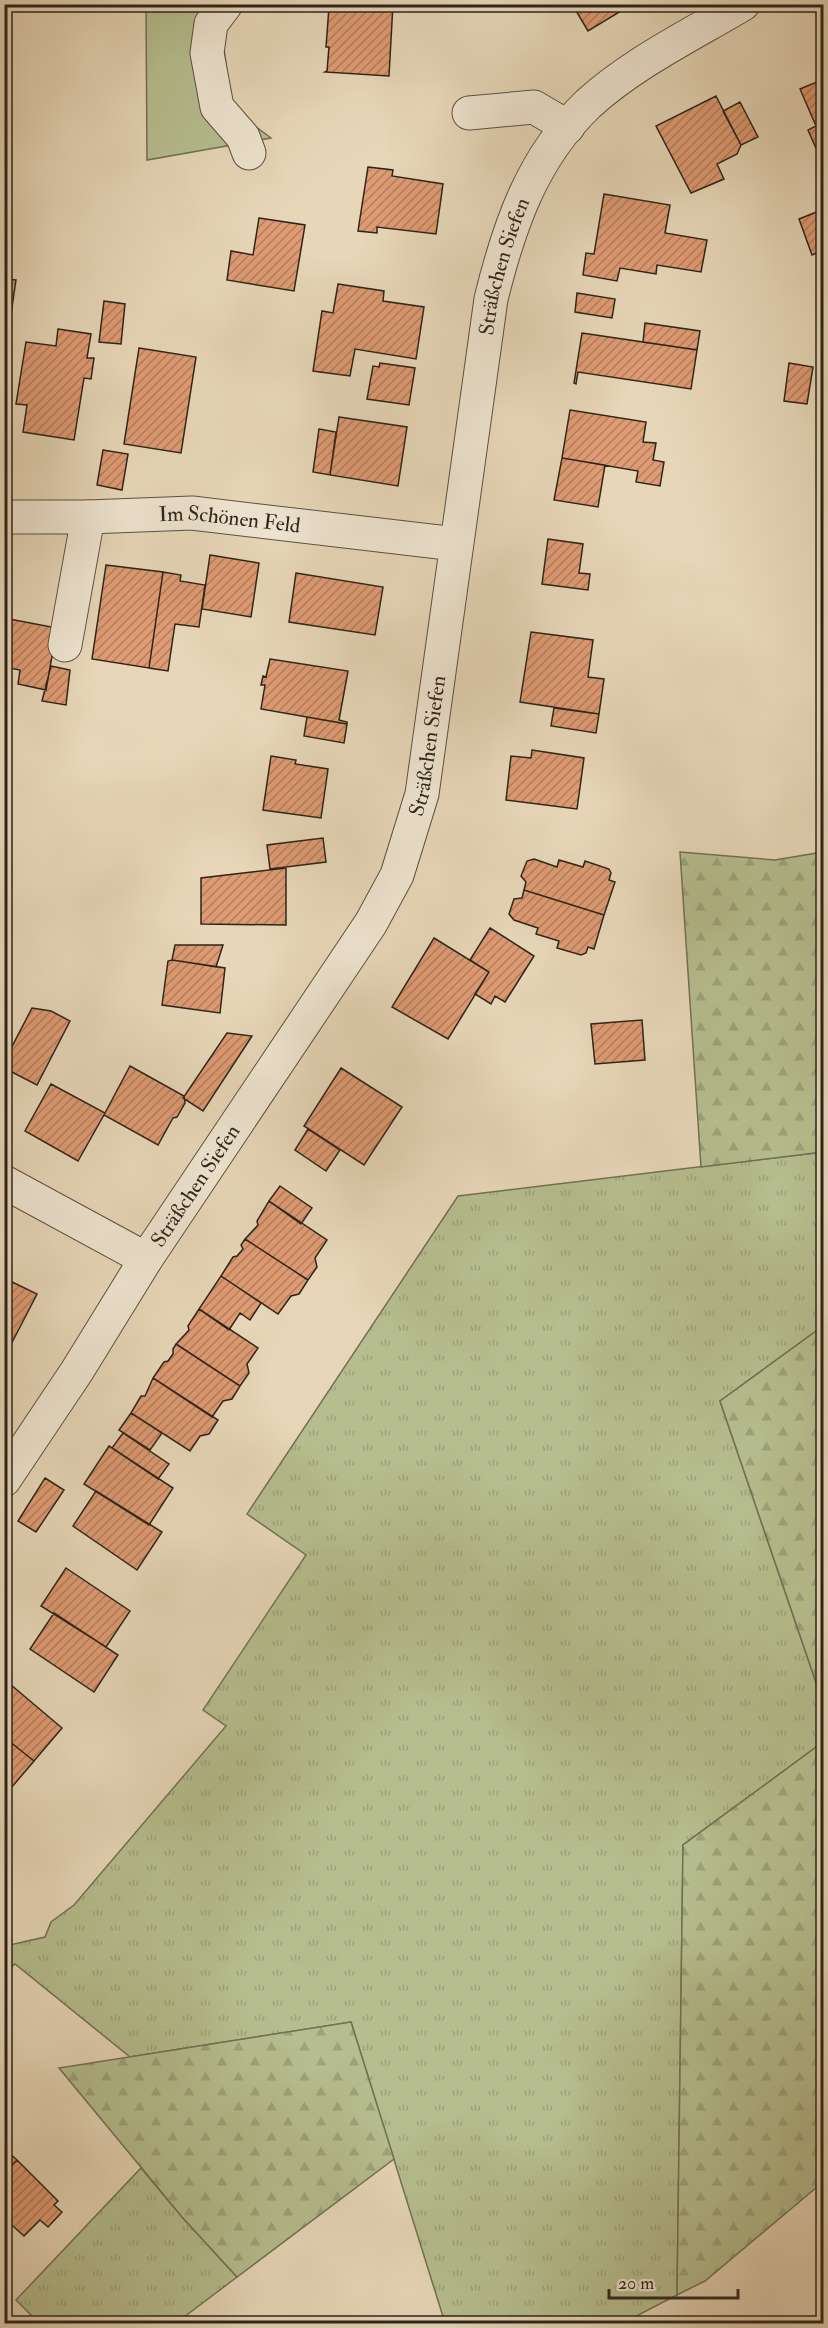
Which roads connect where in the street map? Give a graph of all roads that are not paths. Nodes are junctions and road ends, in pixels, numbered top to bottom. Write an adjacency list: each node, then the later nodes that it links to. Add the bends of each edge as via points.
1 (226, 4): 5 (street, via 211,24 207,53 217,107 243,137)
2 (742, 4): 4 (street, Sträßchen Siefen, via 626,74)
3 (469, 113): 4 (street, via 534,107)
4 (568, 127): 8 (street, Sträßchen Siefen, via 541,164 504,245 482,351)
5 (249, 153)
6 (4, 517): 7 (street, Im Schönen Feld)
7 (88, 518): 8 (street, Im Schönen Feld, via 192,513); 9 (street)
8 (456, 544): 11 (street, Sträßchen Siefen, via 422,794 397,875 371,923)
9 (65, 645)
10 (4, 1182): 11 (street)
11 (146, 1259): 12 (street, Sträßchen Siefen)
12 (4, 1480)

